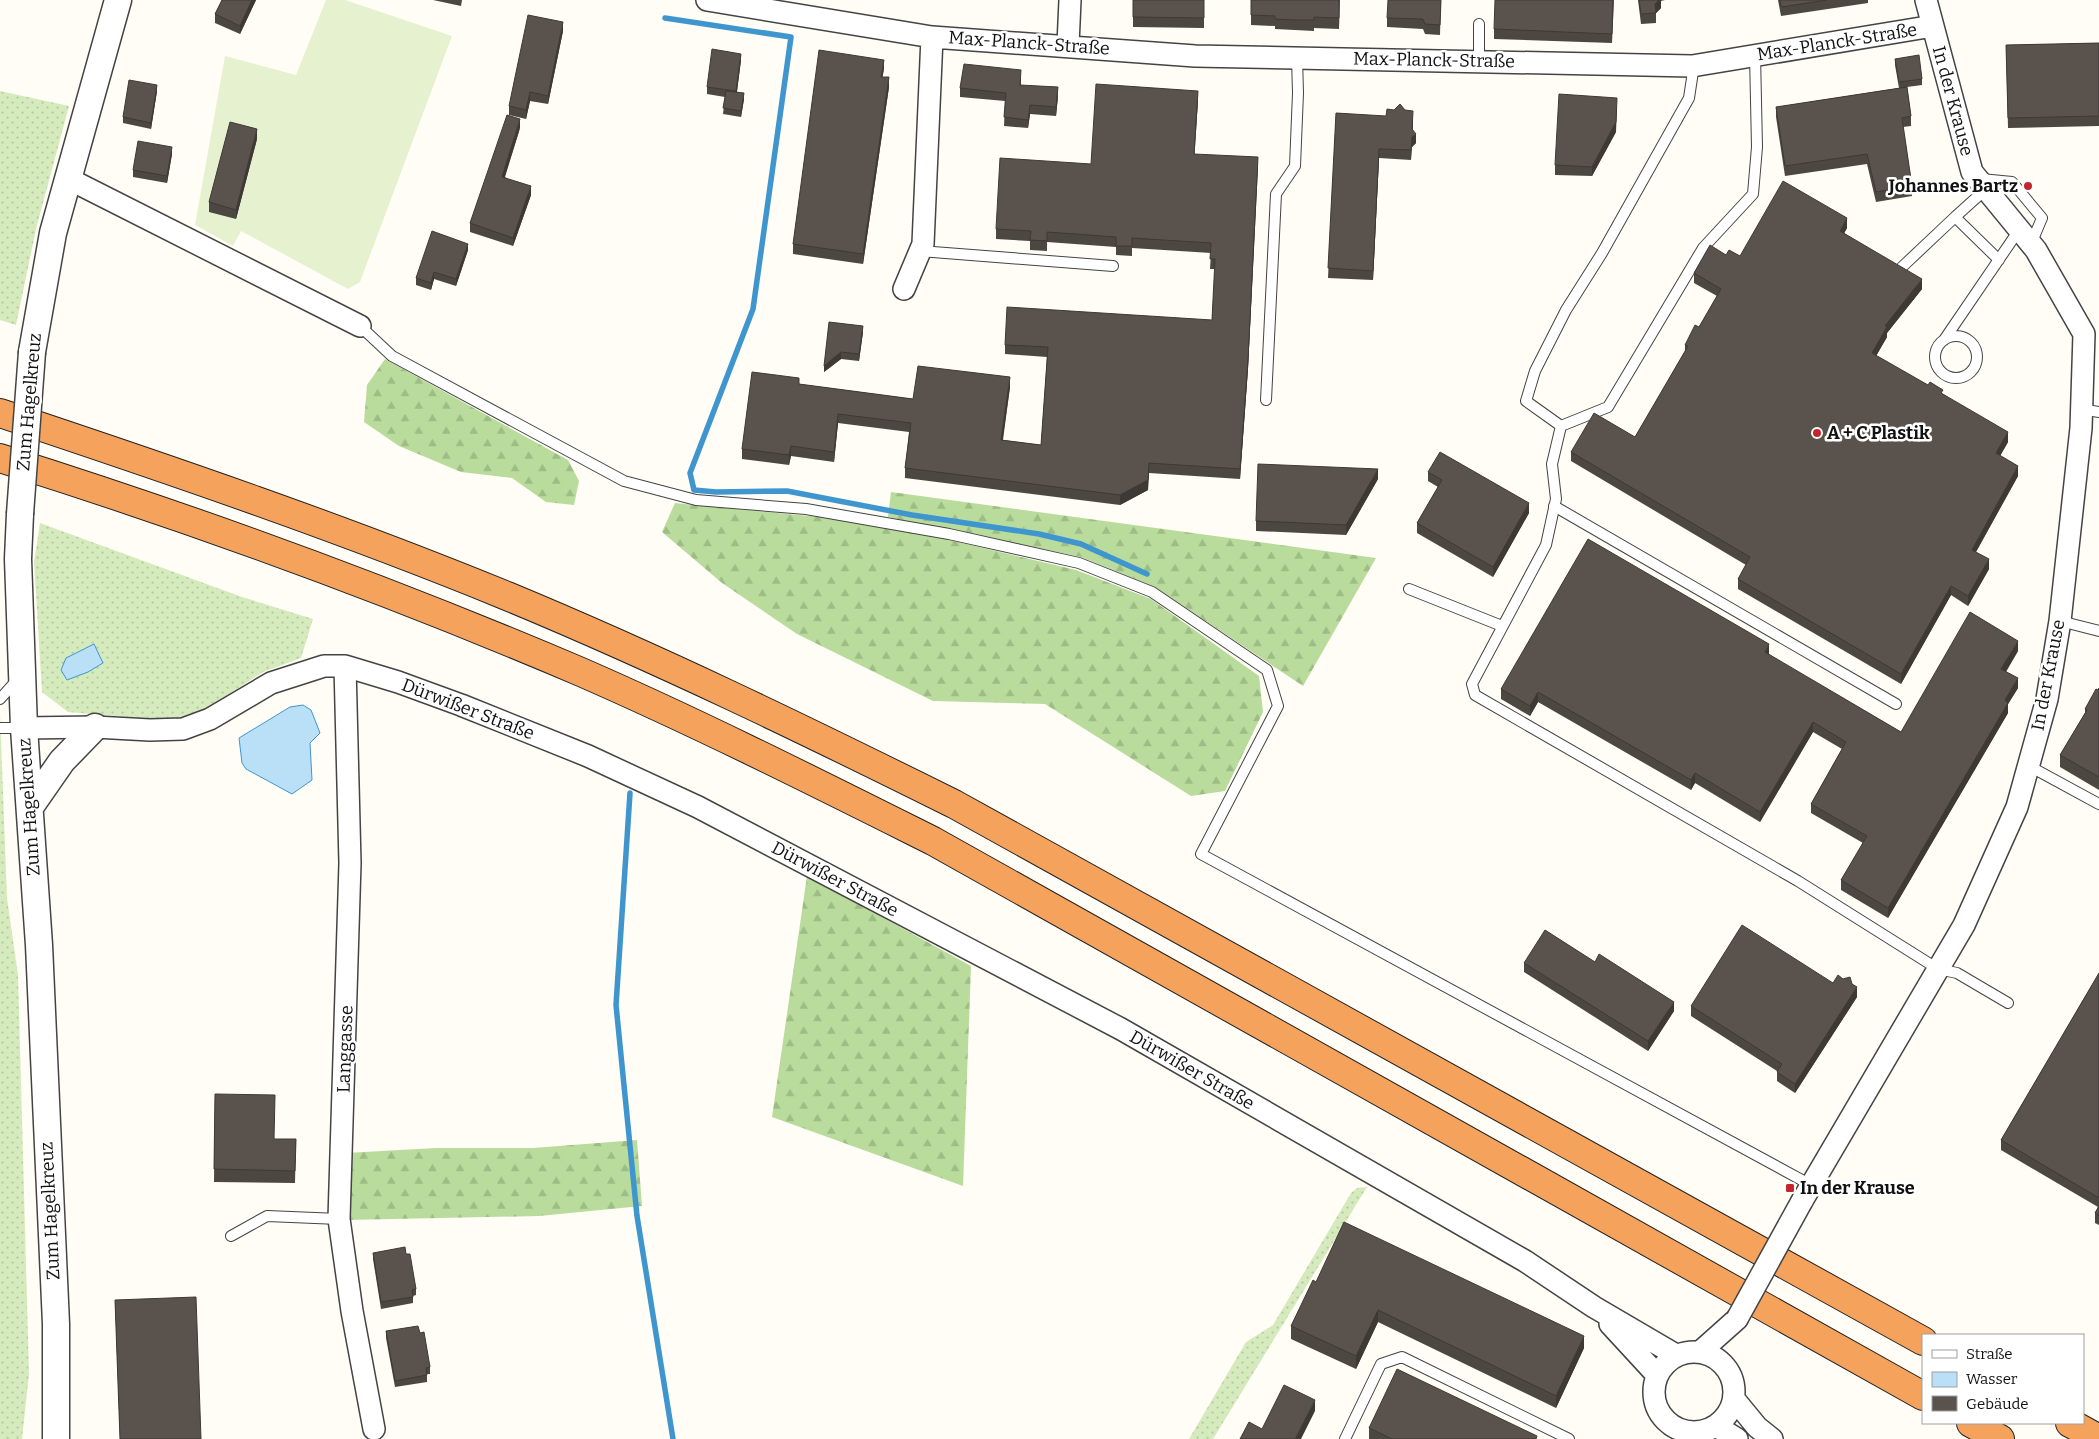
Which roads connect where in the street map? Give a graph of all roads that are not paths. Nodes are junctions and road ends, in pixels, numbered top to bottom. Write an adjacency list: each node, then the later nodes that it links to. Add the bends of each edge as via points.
1 (118, 0): 13 (street, Zum Hagelkreuz)
2 (707, 0): 7 (street, Max-Planck-Straße)
3 (1070, 0): 8 (street)
4 (1926, 0): 6 (street, In der Krause)
5 (1479, 24): 11 (lane)
6 (1933, 26): 9 (street, Max-Planck-Straße); 14 (street, In der Krause, via 1972,172)
7 (932, 37): 8 (street, Max-Planck-Straße); 17 (street, Max-Planck-Straße, via 923,244)
8 (1068, 45): 10 (street, Max-Planck-Straße, via 1195,56)
9 (1754, 55): 12 (street, Max-Planck-Straße); 27 (lane, via 1758,147 1753,194 1703,248 1608,407)
10 (1297, 58): 11 (street, Max-Planck-Straße); 24 (lane, via 1295,166 1276,194)
11 (1479, 61): 12 (street, Max-Planck-Straße)
12 (1694, 65): 27 (lane, via 1689,98 1566,310 1535,371 1526,401)
13 (67, 178): 22 (street); 35 (street, Zum Hagelkreuz, bridge, via 52,233 32,352 18,559)
14 (1982, 184): 15 (lane); 16 (street, In der Krause)
15 (1955, 217): 18 (lane); 20 (lane)
16 (2025, 237): 18 (lane); 25 (street, In der Krause, via 2084,334)
17 (920, 251): 19 (lane); 21 (street, Max-Planck-Straße)
18 (1999, 260): 23 (lane)
19 (1114, 266)
20 (1902, 267)
21 (904, 289)
22 (360, 326): 45 (lane, via 392,356 624,481 696,500 806,509 949,534 1079,563 1152,592 1267,670 1278,706 1201,854)
23 (1944, 340): 23 (lane, via 1936,351 1937,366 1946,376 1967,376 1976,366 1975,346 1964,337)
24 (1266, 400)
25 (2090, 411): 31 (street, In der Krause)
26 (0, 413): 49 (highway, via 282,508 398,553 600,636 827,741 954,804)
27 (1561, 426): 29 (lane, via 1552,464)
28 (0, 458): 53 (highway, via 267,547 488,633 790,770 933,841)
29 (1554, 506): 32 (lane, via 1546,545); 37 (lane)
30 (1409, 589): 32 (lane)
31 (2060, 621): 33 (lane); 40 (street, In der Krause, via 2047,699)
32 (1502, 626): 43 (lane, via 1472,684 1475,695 1798,881)
33 (2099, 631)
34 (345, 666): 38 (street, Dürwißer Straße, via 324,666 271,683 210,719 183,730); 46 (street, Langgasse, via 350,863); 48 (street, Dürwißer Straße, via 398,682 588,756 698,807 1121,1029 1525,1261)
35 (22, 673): 36 (lane); 39 (street, Zum Hagelkreuz)
36 (0, 699)
37 (1896, 704)
38 (95, 727): 39 (street, Dürwißer Straße); 42 (street, via 62,761)
39 (12, 728): 42 (street, Zum Hagelkreuz)
40 (2029, 766): 41 (lane); 43 (street, In der Krause, via 2017,807 1964,925)
41 (2099, 804)
42 (30, 807): 59 (street, Zum Hagelkreuz, via 55,1296)
43 (1938, 969): 44 (lane, via 1957,973); 45 (street, In der Krause)
44 (2008, 1003)
45 (1806, 1193): 50 (street, In der Krause, bridge)
46 (338, 1219): 47 (lane, via 267,1216); 58 (street, Langgasse)
47 (231, 1236)
48 (1594, 1307): 51 (street, Dürwißer Straße); 52 (street, Dürwißer Straße)
49 (1922, 1340)
50 (1717, 1351): 51 (street); 54 (street, via 1730,1374)
51 (1676, 1355): 52 (street)
52 (1657, 1375): 57 (street, via 1653,1392 1656,1409 1667,1423 1682,1431 1700,1433)
53 (1922, 1395)
54 (1734, 1399): 57 (street, via 1725,1419); 63 (street, via 1757,1427)
55 (1973, 1424): 64 (highway)
56 (2072, 1424): 65 (highway)
57 (1716, 1426): 62 (street)
58 (374, 1429)
59 (56, 1439)
60 (1345, 1439): 61 (lane, via 1381,1364 1402,1357)
61 (1569, 1439)
62 (1737, 1439)
63 (1772, 1439)
64 (2000, 1439)
65 (2099, 1439)

